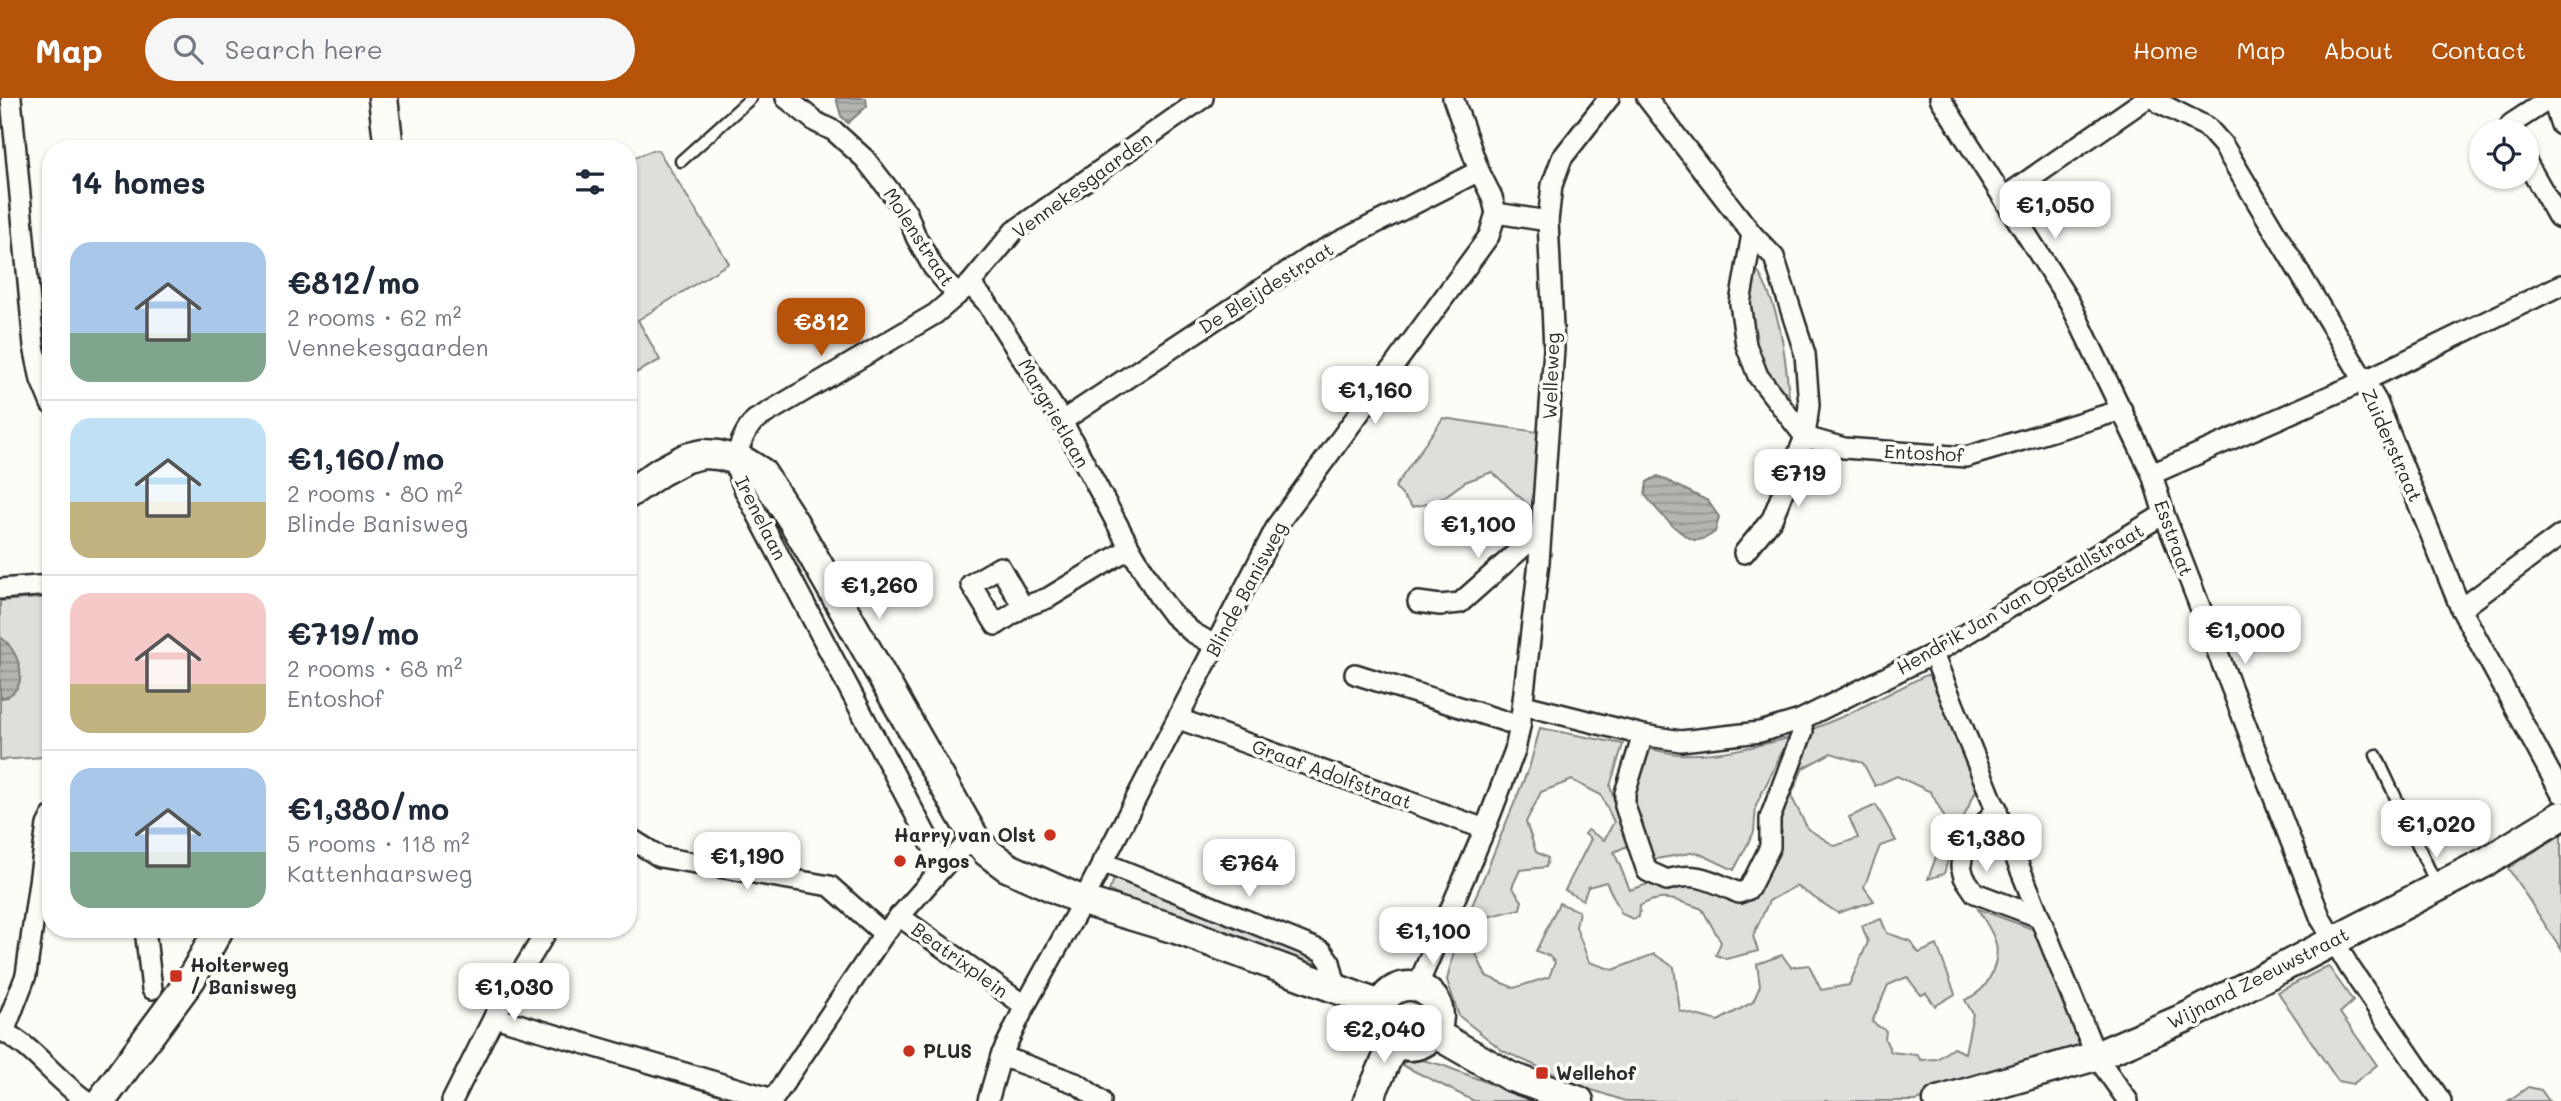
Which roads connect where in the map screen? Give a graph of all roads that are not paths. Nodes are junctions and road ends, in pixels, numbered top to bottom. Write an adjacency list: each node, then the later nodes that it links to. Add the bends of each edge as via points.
1 (11, 98): 27 (street, via 34,346)
2 (383, 98): 15 (main road)
3 (751, 98): 16 (lane)
4 (786, 98): 25 (street, Molenstraat, via 865,159 907,213 933,267)
5 (1203, 98): 25 (street, Vennekesgaarden, via 1014,231)
6 (1453, 98): 17 (street)
7 (1609, 98): 22 (street, via 1562,158 1552,185)
8 (1647, 98): 23 (street)
9 (1940, 98): 19 (street, Esstraat)
10 (2147, 98): 19 (street)
11 (2155, 98): 26 (street, Zuiderstraat, via 2207,127 2223,145)
12 (2551, 98): 13 (street); 14 (street)
13 (2519, 119)
14 (2561, 125)
15 (388, 140)
16 (681, 161)
17 (1479, 171): 20 (street); 29 (street, De Bleijdestraat, via 1311,256)
18 (2539, 184): 21 (street)
19 (2004, 197): 28 (street, Esstraat, via 2070,303)
20 (1496, 213): 22 (street); 44 (street, Blinde Banisweg, via 1489,236 1278,524)
21 (2561, 218)
22 (1548, 220): 35 (street, Welleweg, via 1554,349)
23 (1752, 234): 30 (street, via 1774,257 1805,354 1809,405); 30 (street, via 1740,303 1746,345 1758,376)
24 (2561, 285): 26 (street)
25 (963, 290): 29 (street, Margrietlaan, via 988,303); 31 (street, Vennekesgaarden, via 935,314 755,420)
26 (2364, 381): 32 (street); 43 (street, Zuiderstraat, via 2377,402)
27 (42, 382)
28 (2122, 410): 30 (street, Entoshof, via 1966,457 1844,449); 32 (street, Esstraat)
29 (1062, 421): 37 (street, Margrietlaan)
30 (1805, 438): 38 (street, via 1772,519)
31 (736, 459): 33 (main road, via 703,454 686,458); 57 (main road, Irenelaan, via 754,466 772,486); 61 (street, Irenelaan, via 746,491)
32 (2152, 474): 34 (street, Esstraat)
33 (637, 488)
34 (2164, 514): 45 (street, Hendrik Jan van Opstallstraat); 70 (street, Esstraat)
35 (1541, 530): 41 (street, via 1460,603); 47 (street, Welleweg)
36 (2561, 535): 43 (street)
37 (1130, 548): 42 (street, via 1048,598); 44 (street, Margrietlaan, via 1173,615)
38 (1744, 553)
39 (42, 586): 40 (street)
40 (0, 589)
41 (1418, 602)
42 (1023, 607)
43 (2461, 609): 53 (street, Zuiderstraat)
44 (1216, 646): 48 (street, Blinde Banisweg)
45 (1933, 654): 49 (street, Hendrik Jan van Opstallstraat); 54 (street)
46 (1355, 674): 50 (street)
47 (1524, 705): 50 (street, Welleweg); 51 (street, Hendrik Jan van Opstallstraat)
48 (1179, 719): 56 (street, Graaf Adolfstraat); 60 (street, Blinde Banisweg)
49 (1800, 720): 51 (street, Hendrik Jan van Opstallstraat, via 1722,738 1681,741); 51 (street, via 1803,731 1770,818 1770,847 1749,889 1739,893 1702,877 1683,875 1667,880 1647,871 1625,806)
50 (1520, 726): 56 (street, Welleweg)
51 (1643, 735)
52 (2376, 755): 62 (lane)
53 (2561, 793)
54 (1997, 808): 65 (street); 65 (street, via 1963,850 1964,877 1975,893)
55 (2561, 816): 62 (main road, Wijnand Zeeuwstraat)
56 (1485, 829): 71 (street, Welleweg)
57 (974, 837): 61 (street, Beatrixplein); 63 (main road, Irenelaan, via 996,861)
58 (637, 843): 66 (street, via 660,856 830,886)
59 (42, 861): 77 (street, via 26,975)
60 (1102, 862): 63 (street, Blinde Banisweg); 72 (street, via 1322,951 1330,962)
61 (943, 867): 64 (street, Beatrixplein)
62 (2437, 887): 70 (main road, Wijnand Zeeuwstraat)
63 (1083, 901): 72 (main road, Irenelaan, via 1176,929); 75 (street, Beatrixplein)
64 (899, 916): 66 (street, Beatrixplein); 75 (street, Beatrixplein)
65 (2039, 917): 81 (street)
66 (884, 934): 82 (street, Beatrixplein)
67 (147, 938): 73 (street)
68 (214, 938): 73 (main road, via 191,979)
69 (542, 938): 76 (street)
70 (2333, 940): 81 (main road, Wijnand Zeeuwstraat, via 2189,1016); 92 (street, Esstraat)
71 (1417, 987): 74 (main road, via 1399,987); 78 (main road, via 1437,1005)
72 (1336, 990): 74 (main road, Irenelaan)
73 (158, 1003): 84 (main road)
74 (1380, 1005): 79 (main road, via 1381,1030)
75 (1025, 1006): 80 (street)
76 (494, 1017): 82 (street); 85 (street)
77 (2, 1031): 83 (street, via 25,1044)
78 (1434, 1033): 79 (main road, via 1416,1046); 89 (main road, via 1509,1076)
79 (1394, 1043): 88 (main road)
80 (1001, 1056): 86 (street); 87 (street, via 1078,1084)
81 (2096, 1056): 90 (main road, Wijnand Zeeuwstraat); 91 (street)
82 (773, 1100)
83 (87, 1101)
84 (101, 1101)
85 (452, 1101)
86 (988, 1101)
87 (1101, 1101)
88 (1368, 1101)
89 (1579, 1101)
90 (1938, 1101)
91 (2128, 1101)
92 (2441, 1101)

